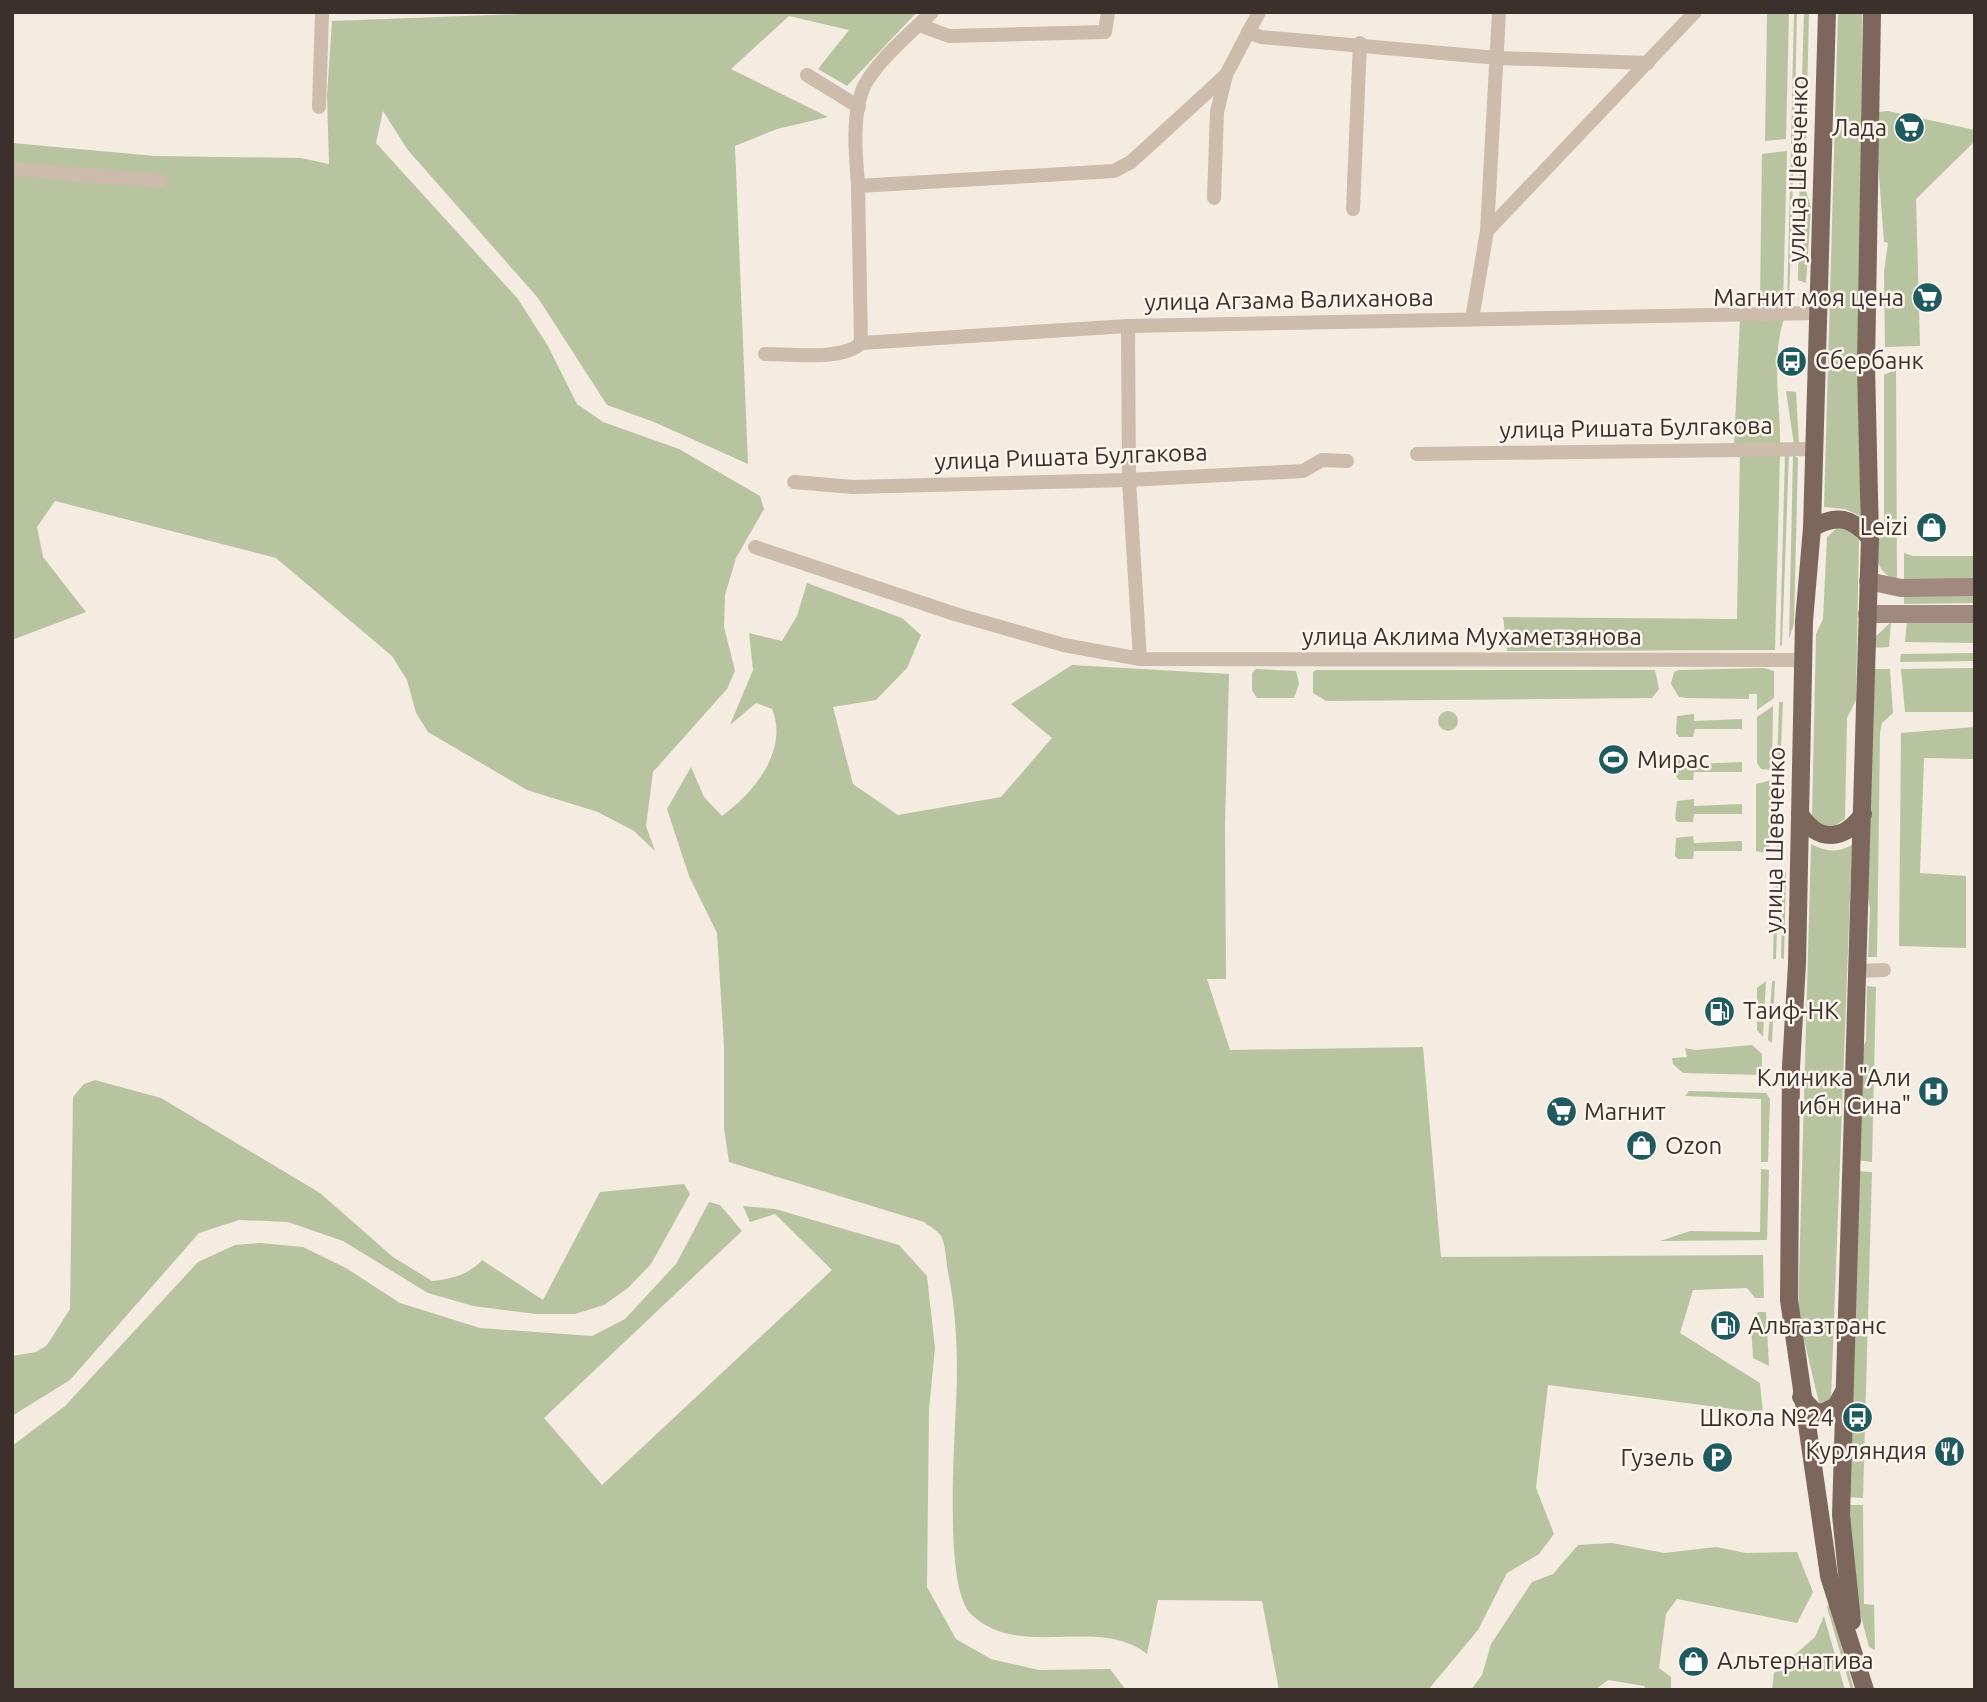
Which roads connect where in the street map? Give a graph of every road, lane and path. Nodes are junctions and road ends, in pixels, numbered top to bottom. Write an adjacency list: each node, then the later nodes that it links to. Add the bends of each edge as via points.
1 (323, 12): 16 (street)
2 (932, 12): 9 (street)
3 (1108, 12): 9 (street, via 1105,32 949,36)
4 (1259, 12): 10 (street)
5 (1499, 12): 12 (street)
6 (1695, 12): 13 (street)
7 (1826, 12): 24 (main road, улица Шевченко)
8 (1872, 12): 35 (main road, улица Шевченко, via 1866,366)
9 (919, 25): 17 (street, via 876,69 861,92)
10 (1248, 33): 11 (street); 15 (street)
11 (1360, 43): 12 (street); 22 (street)
12 (1498, 58): 13 (street); 23 (street)
13 (1648, 63): 23 (street)
14 (807, 75): 17 (street)
15 (1226, 75): 20 (street, via 1132,162 1114,171); 21 (street, via 1217,111)
16 (319, 107)
17 (859, 107): 20 (street, via 855,139)
18 (12, 169): 19 (street)
19 (160, 181)
20 (858, 186): 27 (street)
21 (1214, 198)
22 (1353, 209)
23 (1487, 230): 25 (street)
24 (1818, 313): 25 (street, улица Агзама Валиханова); 29 (main road, улица Шевченко)
25 (1472, 319): 26 (street, улица Агзама Валиханова)
26 (1128, 326): 27 (street, улица Агзама Валиханова); 32 (street)
27 (860, 343): 28 (street, улица Агзама Валиханова, via 853,351 839,354)
28 (765, 354)
29 (1813, 449): 30 (street, улица Ришата Булгакова); 34 (main road, улица Шевченко)
30 (1417, 454)
31 (1347, 461): 32 (street, улица Ришата Булгакова, via 1322,460 1303,471)
32 (1129, 480): 33 (street, улица Ришата Булгакова, via 853,487); 41 (street)
33 (794, 482)
34 (1812, 528): 35 (main road, via 1843,518); 42 (main road, улица Шевченко)
35 (1870, 538): 37 (main road, улица Шевченко)
36 (755, 547): 41 (street, улица Аклима Мухаметзянова, via 955,614 1064,645)
37 (1868, 581): 38 (street, via 1901,588); 39 (main road, улица Шевченко)
38 (1975, 587)
39 (1867, 614): 40 (street); 44 (main road, улица Шевченко)
40 (1975, 614)
41 (1140, 659): 42 (street, улица Аклима Мухаметзянова)
42 (1804, 660): 43 (main road, улица Шевченко)
43 (1800, 814): 44 (main road, via 1812,830 1830,836 1848,830); 48 (main road, улица Шевченко, via 1789,1300)
44 (1863, 814): 46 (main road, улица Шевченко)
45 (1884, 970): 46 (street)
46 (1857, 971): 47 (main road, улица Шевченко)
47 (1844, 1390): 48 (main road, via 1836,1406 1822,1413); 49 (main road, улица Шевченко)
48 (1801, 1397): 49 (main road, улица Шевченко)
49 (1838, 1574): 50 (main road, улица Шевченко)
50 (1865, 1690)

